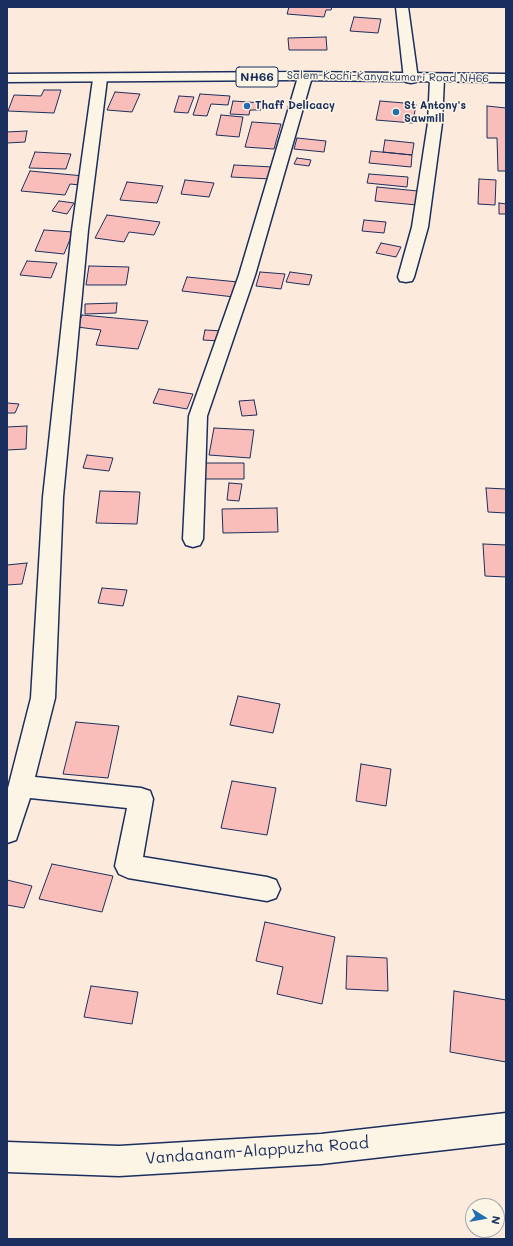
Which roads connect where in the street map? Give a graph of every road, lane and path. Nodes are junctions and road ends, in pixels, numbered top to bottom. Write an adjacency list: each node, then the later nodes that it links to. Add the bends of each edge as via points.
1 (402, 7): 7 (main road)
2 (306, 77): 6 (main road, Salem-Kochi-Kanyakumari Road NH66 / NH66); 7 (main road, Salem-Kochi-Kanyakumari Road NH66 / NH66); 9 (main road, via 247,275 198,416)
3 (7, 78): 6 (main road, Salem-Kochi-Kanyakumari Road NH66 / NH66)
4 (437, 78): 5 (main road, Salem-Kochi-Kanyakumari Road NH66 / NH66); 7 (main road, Salem-Kochi-Kanyakumari Road NH66 / NH66); 8 (main road, via 435,123 420,227)
5 (506, 78)
6 (100, 79): 10 (main road, via 80,230 53,497 42,698)
7 (410, 79)
8 (406, 277)
9 (194, 539)
10 (21, 786): 11 (main road); 12 (main road, via 141,799 128,866)
11 (7, 832)
12 (267, 889)
13 (506, 1128): 14 (main road, Vandaanam-Alappuzha Road, via 282,1152 119,1161)
14 (7, 1157)

